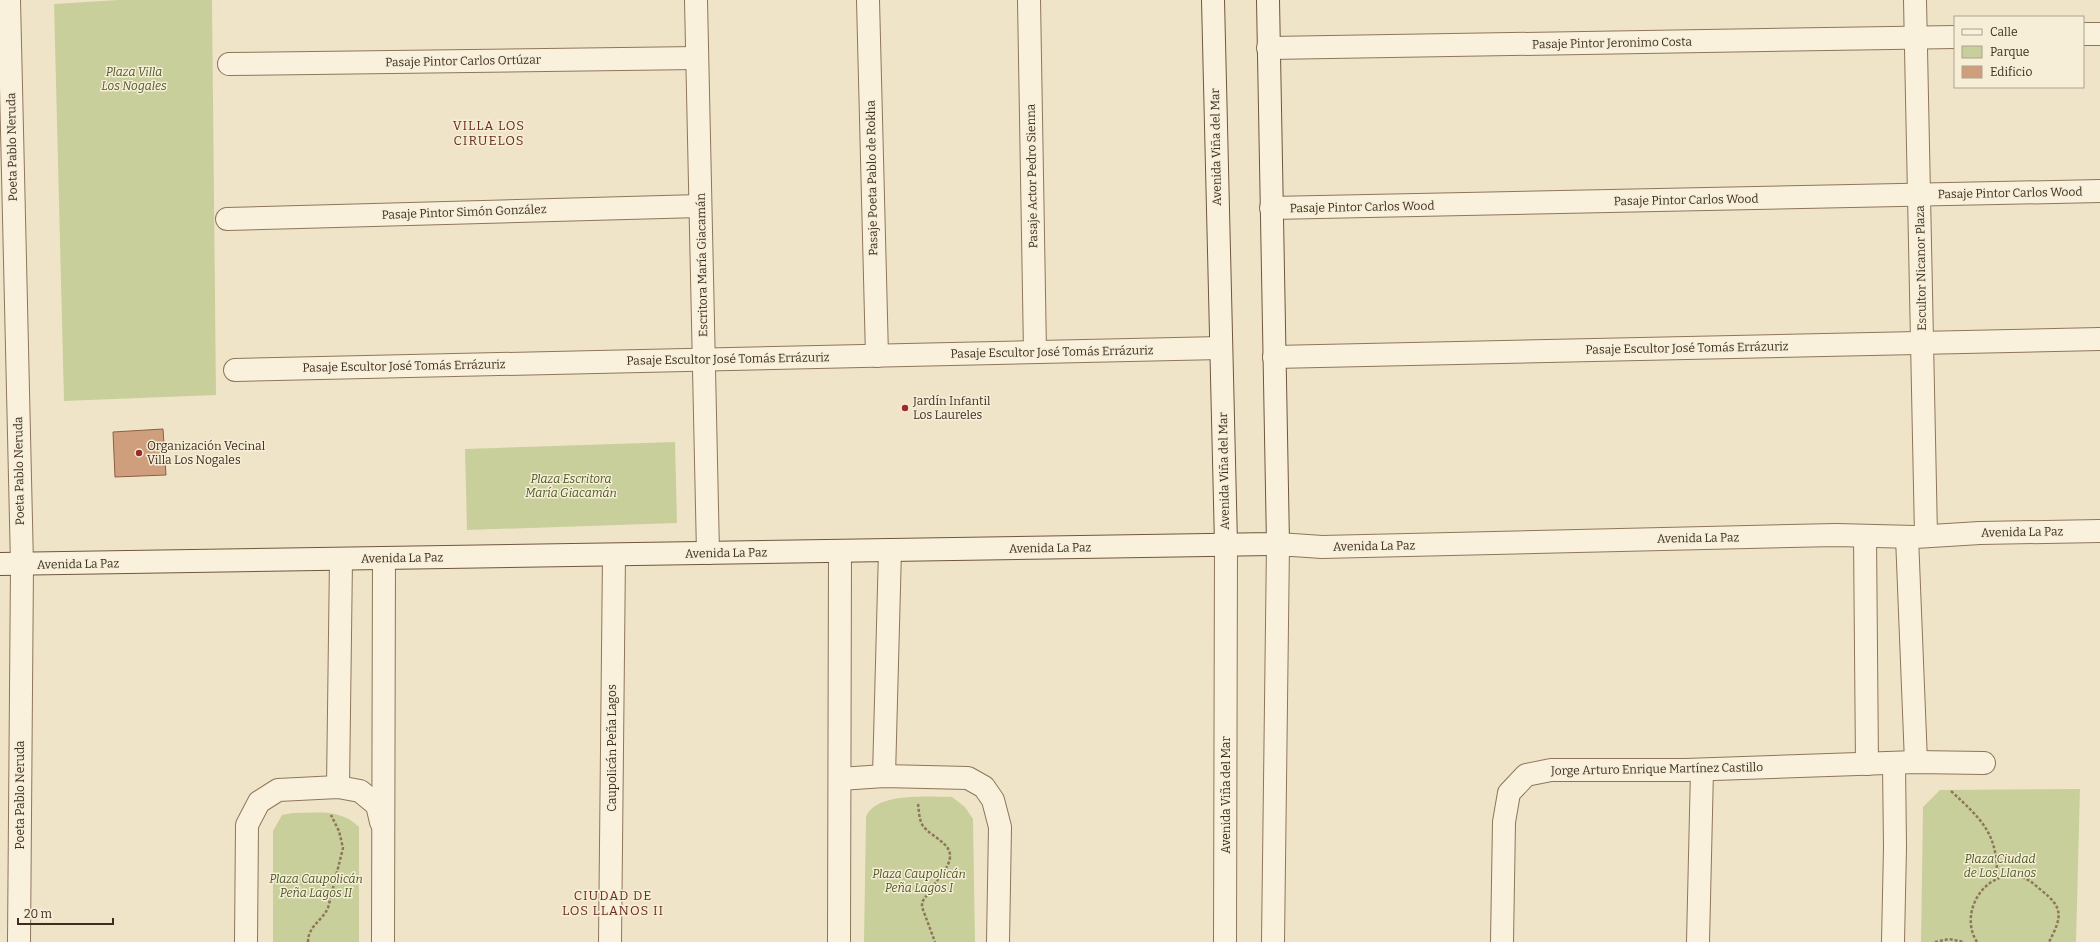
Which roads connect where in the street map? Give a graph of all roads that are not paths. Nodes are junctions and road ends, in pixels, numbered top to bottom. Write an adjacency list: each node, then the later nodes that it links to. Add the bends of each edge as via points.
1 (8, 0): 15 (street, Poeta Pablo Neruda)
2 (696, 0): 13 (street, Escritora María Giacamán)
3 (868, 0): 26 (street, Pasaje Poeta Pablo de Rokha)
4 (1028, 0): 25 (street, Pasaje Actor Pedro Sienna)
5 (1213, 0): 24 (street, Avenida Viña del Mar)
6 (1268, 0): 12 (street)
7 (1915, 0): 11 (street, Escultor Nicanor Plaza)
8 (2084, 34): 9 (street)
9 (2100, 34)
10 (1954, 37): 11 (street, Pasaje Pintor Jeronimo Costa)
11 (1915, 38): 12 (street, Pasaje Pintor Jeronimo Costa); 17 (street, Escultor Nicanor Plaza)
12 (1268, 48): 19 (street)
13 (697, 58): 14 (street, Pasaje Pintor Carlos Ortúzar); 18 (street, Escritora María Giacamán)
14 (230, 64)
15 (6, 157): 21 (street, Poeta Pablo Neruda)
16 (2100, 191): 17 (street, Pasaje Pintor Carlos Wood)
17 (1919, 195): 19 (street, Pasaje Pintor Carlos Wood); 23 (street, Escultor Nicanor Plaza)
18 (700, 206): 20 (street, Pasaje Pintor Simón González); 28 (street, Escritora María Giacamán)
19 (1271, 208): 27 (street)
20 (227, 219)
21 (8, 314): 42 (street, Poeta Pablo Neruda)
22 (2100, 339): 23 (street, Pasaje Escultor José Tomás Errázuriz)
23 (1922, 343): 27 (street, Pasaje Escultor José Tomás Errázuriz); 32 (street, Escultor Nicanor Plaza)
24 (1221, 348): 25 (street, Pasaje Escultor José Tomás Errázuriz); 33 (street, Avenida Viña del Mar)
25 (1035, 352): 26 (street, Pasaje Escultor José Tomás Errázuriz)
26 (877, 356): 28 (street, Pasaje Escultor José Tomás Errázuriz)
27 (1274, 357): 34 (street)
28 (704, 360): 29 (street, Pasaje Escultor José Tomás Errázuriz); 37 (street, Escritora María Giacamán)
29 (235, 370)
30 (2100, 531): 32 (street, Avenida La Paz)
31 (1865, 536): 32 (street, Avenida La Paz); 34 (street, Avenida La Paz, via 1322,547); 46 (street)
32 (1917, 536): 43 (street)
33 (1226, 544): 34 (street, Avenida La Paz); 35 (street, Avenida La Paz); 58 (street, Avenida Viña del Mar)
34 (1278, 544): 59 (street)
35 (890, 550): 36 (street, Avenida La Paz); 48 (street)
36 (840, 551): 37 (street, Avenida La Paz); 49 (street)
37 (708, 553): 38 (street, Avenida La Paz)
38 (614, 555): 39 (street, Avenida La Paz); 55 (street, Caupolicán Peña Lagos)
39 (384, 558): 40 (street, Avenida La Paz); 51 (street)
40 (341, 559): 42 (street, Avenida La Paz); 50 (street)
41 (0, 564): 42 (street, Avenida La Paz)
42 (22, 565): 52 (street, Poeta Pablo Neruda)
43 (1916, 762): 44 (street, Jorge Arturo Enrique Martínez Castillo); 45 (street, Jorge Arturo Enrique Martínez Castillo)
44 (1894, 763): 46 (street, Jorge Arturo Enrique Martínez Castillo); 62 (street)
45 (1984, 763)
46 (1867, 764): 47 (street, Jorge Arturo Enrique Martínez Castillo)
47 (1702, 770): 60 (street, Jorge Arturo Enrique Martínez Castillo, via 1551,770 1526,775 1509,793 1504,822); 61 (street)
48 (884, 776): 49 (street); 57 (street, via 968,778 984,787 994,800 1000,827)
49 (840, 779): 56 (street)
50 (330, 788): 51 (street, via 360,791 377,805); 53 (street, via 278,790 259,802 247,824)
51 (384, 831): 54 (street)
52 (19, 942)
53 (246, 942)
54 (383, 942)
55 (610, 942)
56 (839, 942)
57 (998, 942)
58 (1225, 942)
59 (1273, 942)
60 (1502, 942)
61 (1698, 942)
62 (1893, 942)

